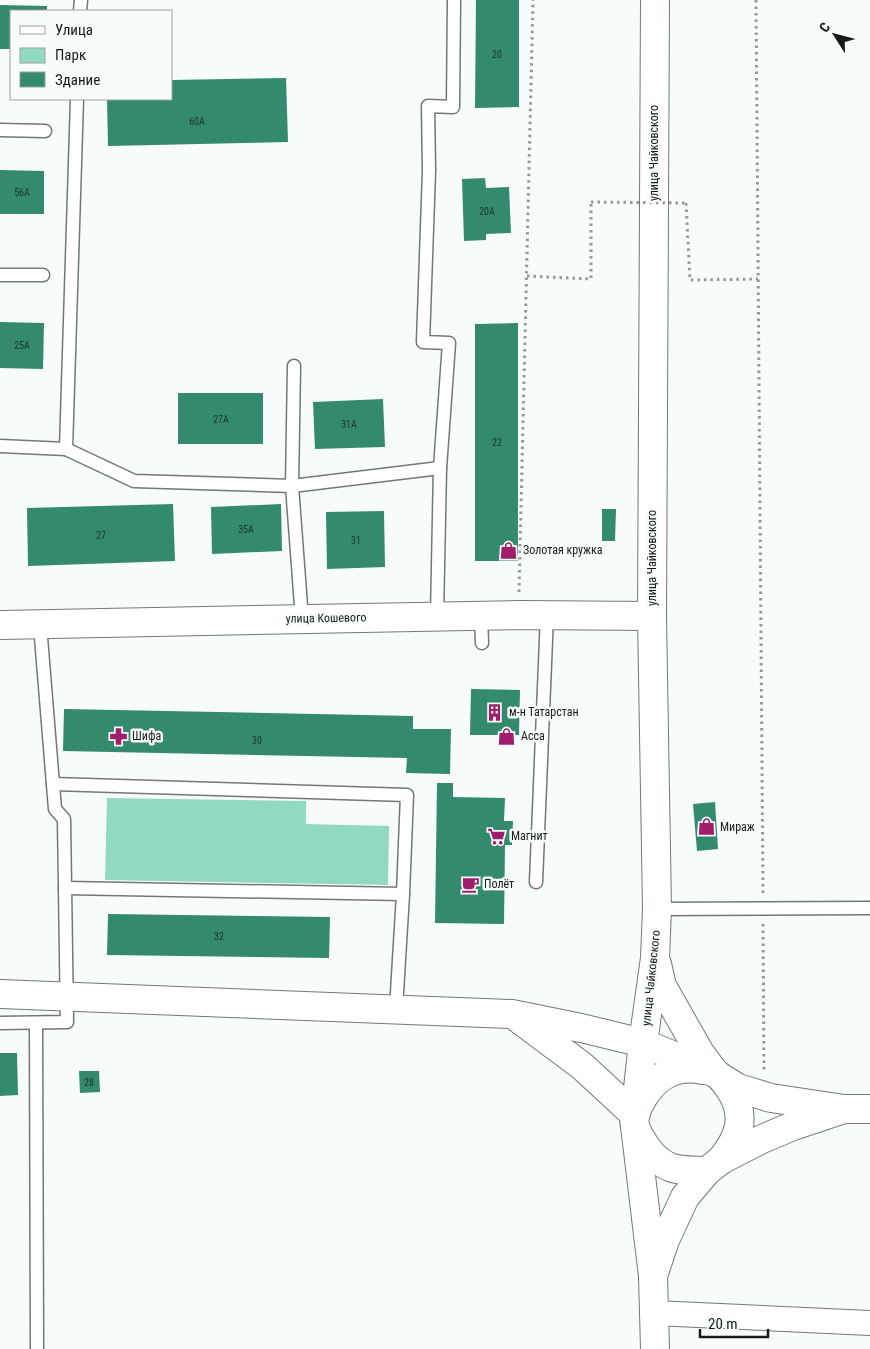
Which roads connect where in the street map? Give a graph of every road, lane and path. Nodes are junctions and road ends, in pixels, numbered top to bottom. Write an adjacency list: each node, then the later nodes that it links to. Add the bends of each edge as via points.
1 (454, 0): 15 (lane, via 453,107 428,106 424,342 449,343)
2 (533, 0): 10 (path)
3 (655, 0): 21 (street, улица Чайковского)
4 (756, 0): 11 (path)
5 (77, 100): 14 (lane)
6 (0, 130): 7 (lane)
7 (45, 131)
8 (0, 275): 9 (lane)
9 (43, 275)
10 (527, 276): 11 (path, bridge, via 591,279 591,202 686,203 690,280); 17 (path)
11 (758, 279): 32 (path)
12 (294, 366): 16 (lane)
13 (0, 446): 14 (lane)
14 (66, 450): 16 (lane, via 134,481)
15 (440, 468): 16 (lane); 19 (lane)
16 (292, 486): 22 (lane)
17 (519, 615): 18 (street, улица Кошевого); 20 (street, улица Кошевого)
18 (547, 615): 21 (street, улица Кошевого); 27 (lane)
19 (437, 616): 20 (street, улица Кошевого); 22 (street, улица Кошевого)
20 (480, 616): 25 (lane)
21 (652, 616): 31 (street, улица Чайковского)
22 (302, 619): 24 (street, улица Кошевого)
23 (0, 625): 24 (street, улица Кошевого)
24 (40, 625): 26 (lane)
25 (482, 643)
26 (53, 784): 28 (lane, via 55,809 64,818); 29 (lane, via 407,794)
27 (536, 882)
28 (65, 888): 29 (lane); 35 (lane)
29 (403, 894): 36 (lane)
30 (870, 908): 32 (lane)
31 (657, 909): 32 (lane); 33 (street, улица Чайковского)
32 (763, 909): 42 (path)
33 (655, 958): 40 (street, улица Чайковского); 41 (street, via 662,986 700,1053)
34 (0, 994): 35 (street)
35 (66, 996): 36 (street); 38 (lane, via 67,1022)
36 (396, 1009): 37 (street)
37 (512, 1014): 40 (street); 44 (street, via 582,1066)
38 (36, 1023): 39 (lane); 49 (lane)
39 (0, 1024)
40 (643, 1042): 41 (street); 44 (street, улица Чайковского)
41 (719, 1076): 42 (street, via 738,1088); 44 (street, via 699,1069 682,1069 666,1074 643,1098); 45 (street, via 736,1100 740,1117 738,1134 731,1148)
42 (764, 1097): 43 (street)
43 (857, 1109): 45 (street, via 793,1126)
44 (635, 1120): 45 (street, via 646,1146 656,1159 671,1167 688,1170); 46 (street, улица Чайковского)
45 (714, 1166): 46 (street, via 685,1197 665,1240)
46 (654, 1276): 47 (street, улица Чайковского)
47 (654, 1313): 48 (street); 50 (street, улица Чайковского)
48 (870, 1323)
49 (37, 1349)
50 (655, 1349)

